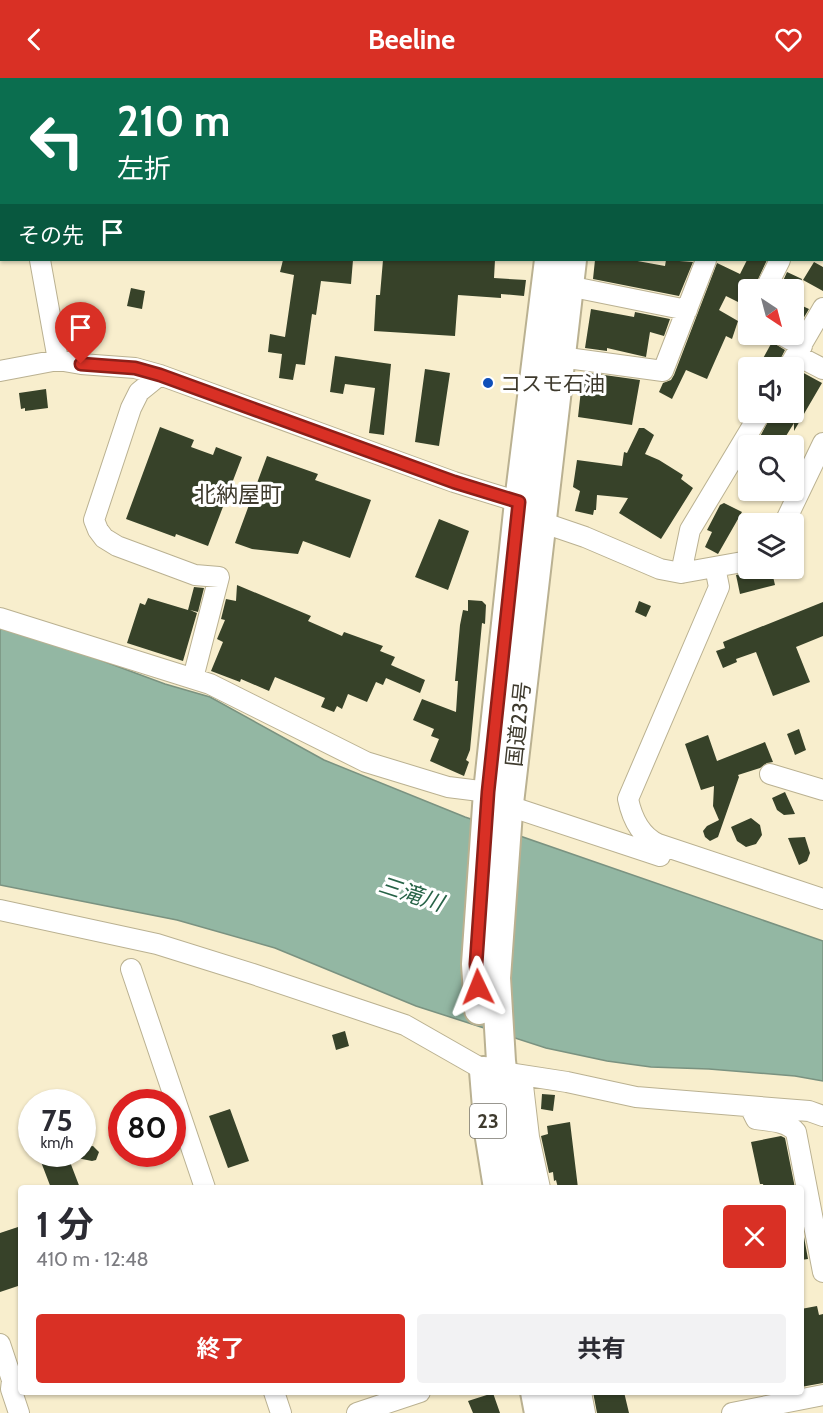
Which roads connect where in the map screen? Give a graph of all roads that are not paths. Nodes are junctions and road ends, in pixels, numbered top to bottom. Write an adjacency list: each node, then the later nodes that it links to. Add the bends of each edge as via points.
1 (40, 261): 11 (street)
2 (549, 261): 17 (highway, 国道23号 / 23)
3 (706, 261): 8 (street)
4 (780, 261): 6 (street)
5 (570, 273): 8 (street); 10 (highway, 国道23号 / 23)
6 (770, 279)
7 (823, 308): 9 (street)
8 (687, 310): 10 (street, via 663,371)
9 (795, 356): 12 (street)
10 (560, 357): 19 (highway, 国道23号 / 23)
11 (58, 360): 13 (street); 14 (street, via 135,368)
12 (823, 369)
13 (0, 371)
14 (160, 375): 17 (street); 24 (street, via 139,392 94,520 104,538 117,546 195,575 219,577)
15 (754, 423): 22 (street, via 690,530)
16 (823, 443): 18 (street)
17 (519, 502): 19 (street); 27 (highway, 国道23号 / 23)
18 (789, 513)
19 (541, 522): 22 (street, via 660,569); 27 (highway, 国道23号 / 23)
20 (738, 563): 21 (street)
21 (715, 567): 22 (street); 28 (street, via 719,587 628,800 631,813 646,838 658,844)
22 (681, 573)
23 (0, 618): 24 (street)
24 (192, 678): 27 (street, via 366,762)
25 (770, 774): 26 (street)
26 (823, 790)
27 (498, 803): 30 (street); 32 (highway, 国道23号 / 23, via 476,964)
28 (823, 899)
29 (0, 910): 32 (street, via 157,944 254,974 405,1025)
30 (823, 912)
31 (130, 969): 35 (street)
32 (498, 1067): 33 (street, via 636,1097); 36 (highway, 国道23号 / 23, via 489,1132); 37 (highway, 国道23号 / 23); 38 (street, via 529,1137)
33 (749, 1106): 34 (street, via 809,1111); 39 (street, via 756,1119 784,1124 796,1132)
34 (823, 1116)
35 (204, 1185)
36 (498, 1185)
37 (520, 1185)
38 (539, 1185)
39 (823, 1272)
40 (0, 1344): 47 (street)
41 (275, 1395): 48 (street)
42 (411, 1395): 49 (street)
43 (535, 1395): 50 (highway)
44 (564, 1395): 51 (highway)
45 (582, 1395): 52 (street)
46 (823, 1395): 53 (street)
47 (19, 1413)
48 (281, 1413)
49 (357, 1413)
50 (538, 1413)
51 (567, 1413)
52 (585, 1413)
53 (732, 1413)

